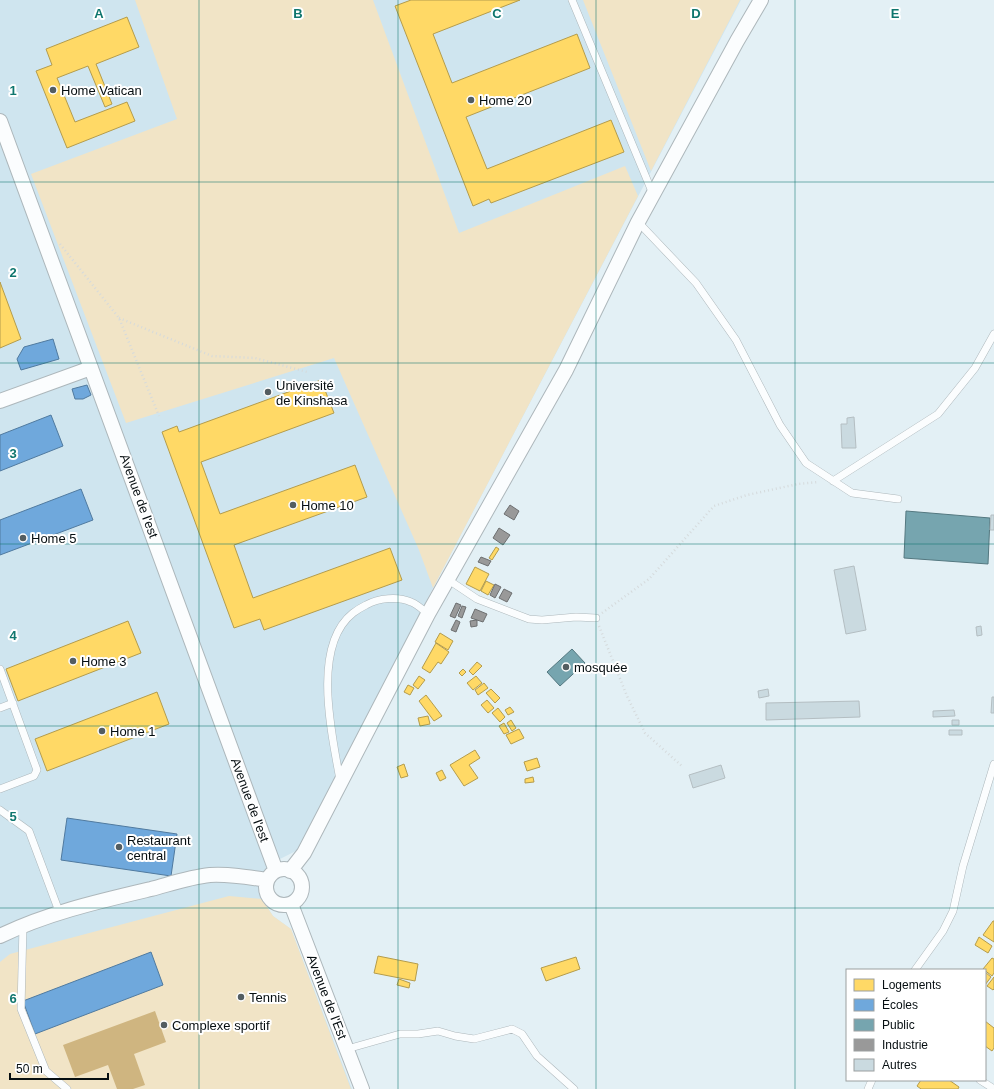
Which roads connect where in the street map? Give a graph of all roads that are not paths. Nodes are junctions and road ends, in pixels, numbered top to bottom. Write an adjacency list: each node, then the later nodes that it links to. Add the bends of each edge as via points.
1 (572, 0): 4 (lane)
2 (761, 0): 4 (street)
3 (0, 121): 7 (street, Avenue de l'est)
4 (653, 194): 5 (street)
5 (638, 222): 9 (lane, via 696,283 736,340 780,425 806,463); 11 (street, via 566,370)
6 (994, 334): 9 (lane, via 976,368 938,414)
7 (91, 368): 8 (street); 22 (street, Avenue de l'est)
8 (0, 401)
9 (833, 480): 10 (lane, via 852,493)
10 (898, 499)
11 (447, 579): 12 (street); 13 (lane, via 477,599 529,619)
12 (428, 614): 18 (street); 18 (lane, via 410,602 390,598 372,602 352,613 338,631 330,655 328,697)
13 (596, 618)
14 (0, 669): 15 (lane)
15 (13, 703): 16 (lane); 19 (lane, via 37,770 34,776)
16 (0, 708)
17 (994, 764): 27 (lane, via 953,910 943,931)
18 (340, 782): 21 (street, via 304,853)
19 (0, 789)
20 (0, 810): 24 (lane, via 29,831)
21 (290, 871): 22 (street); 23 (street, via 296,874 302,886 298,898)
22 (272, 876): 23 (street, via 266,892 272,901 282,905); 24 (street, via 209,875 116,897)
23 (291, 904): 28 (street, Avenue de l'Est)
24 (60, 914): 25 (street)
25 (23, 925): 26 (street); 30 (lane, via 21,1010 46,1071)
26 (0, 936)
27 (916, 969)
28 (347, 1049): 31 (street, Avenue de l'Est); 32 (lane, via 400,1034 438,1031 474,1039 512,1029 522,1034 537,1056)
29 (982, 1081): 33 (lane)
30 (67, 1089)
31 (362, 1089)
32 (574, 1089)
33 (994, 1089)

